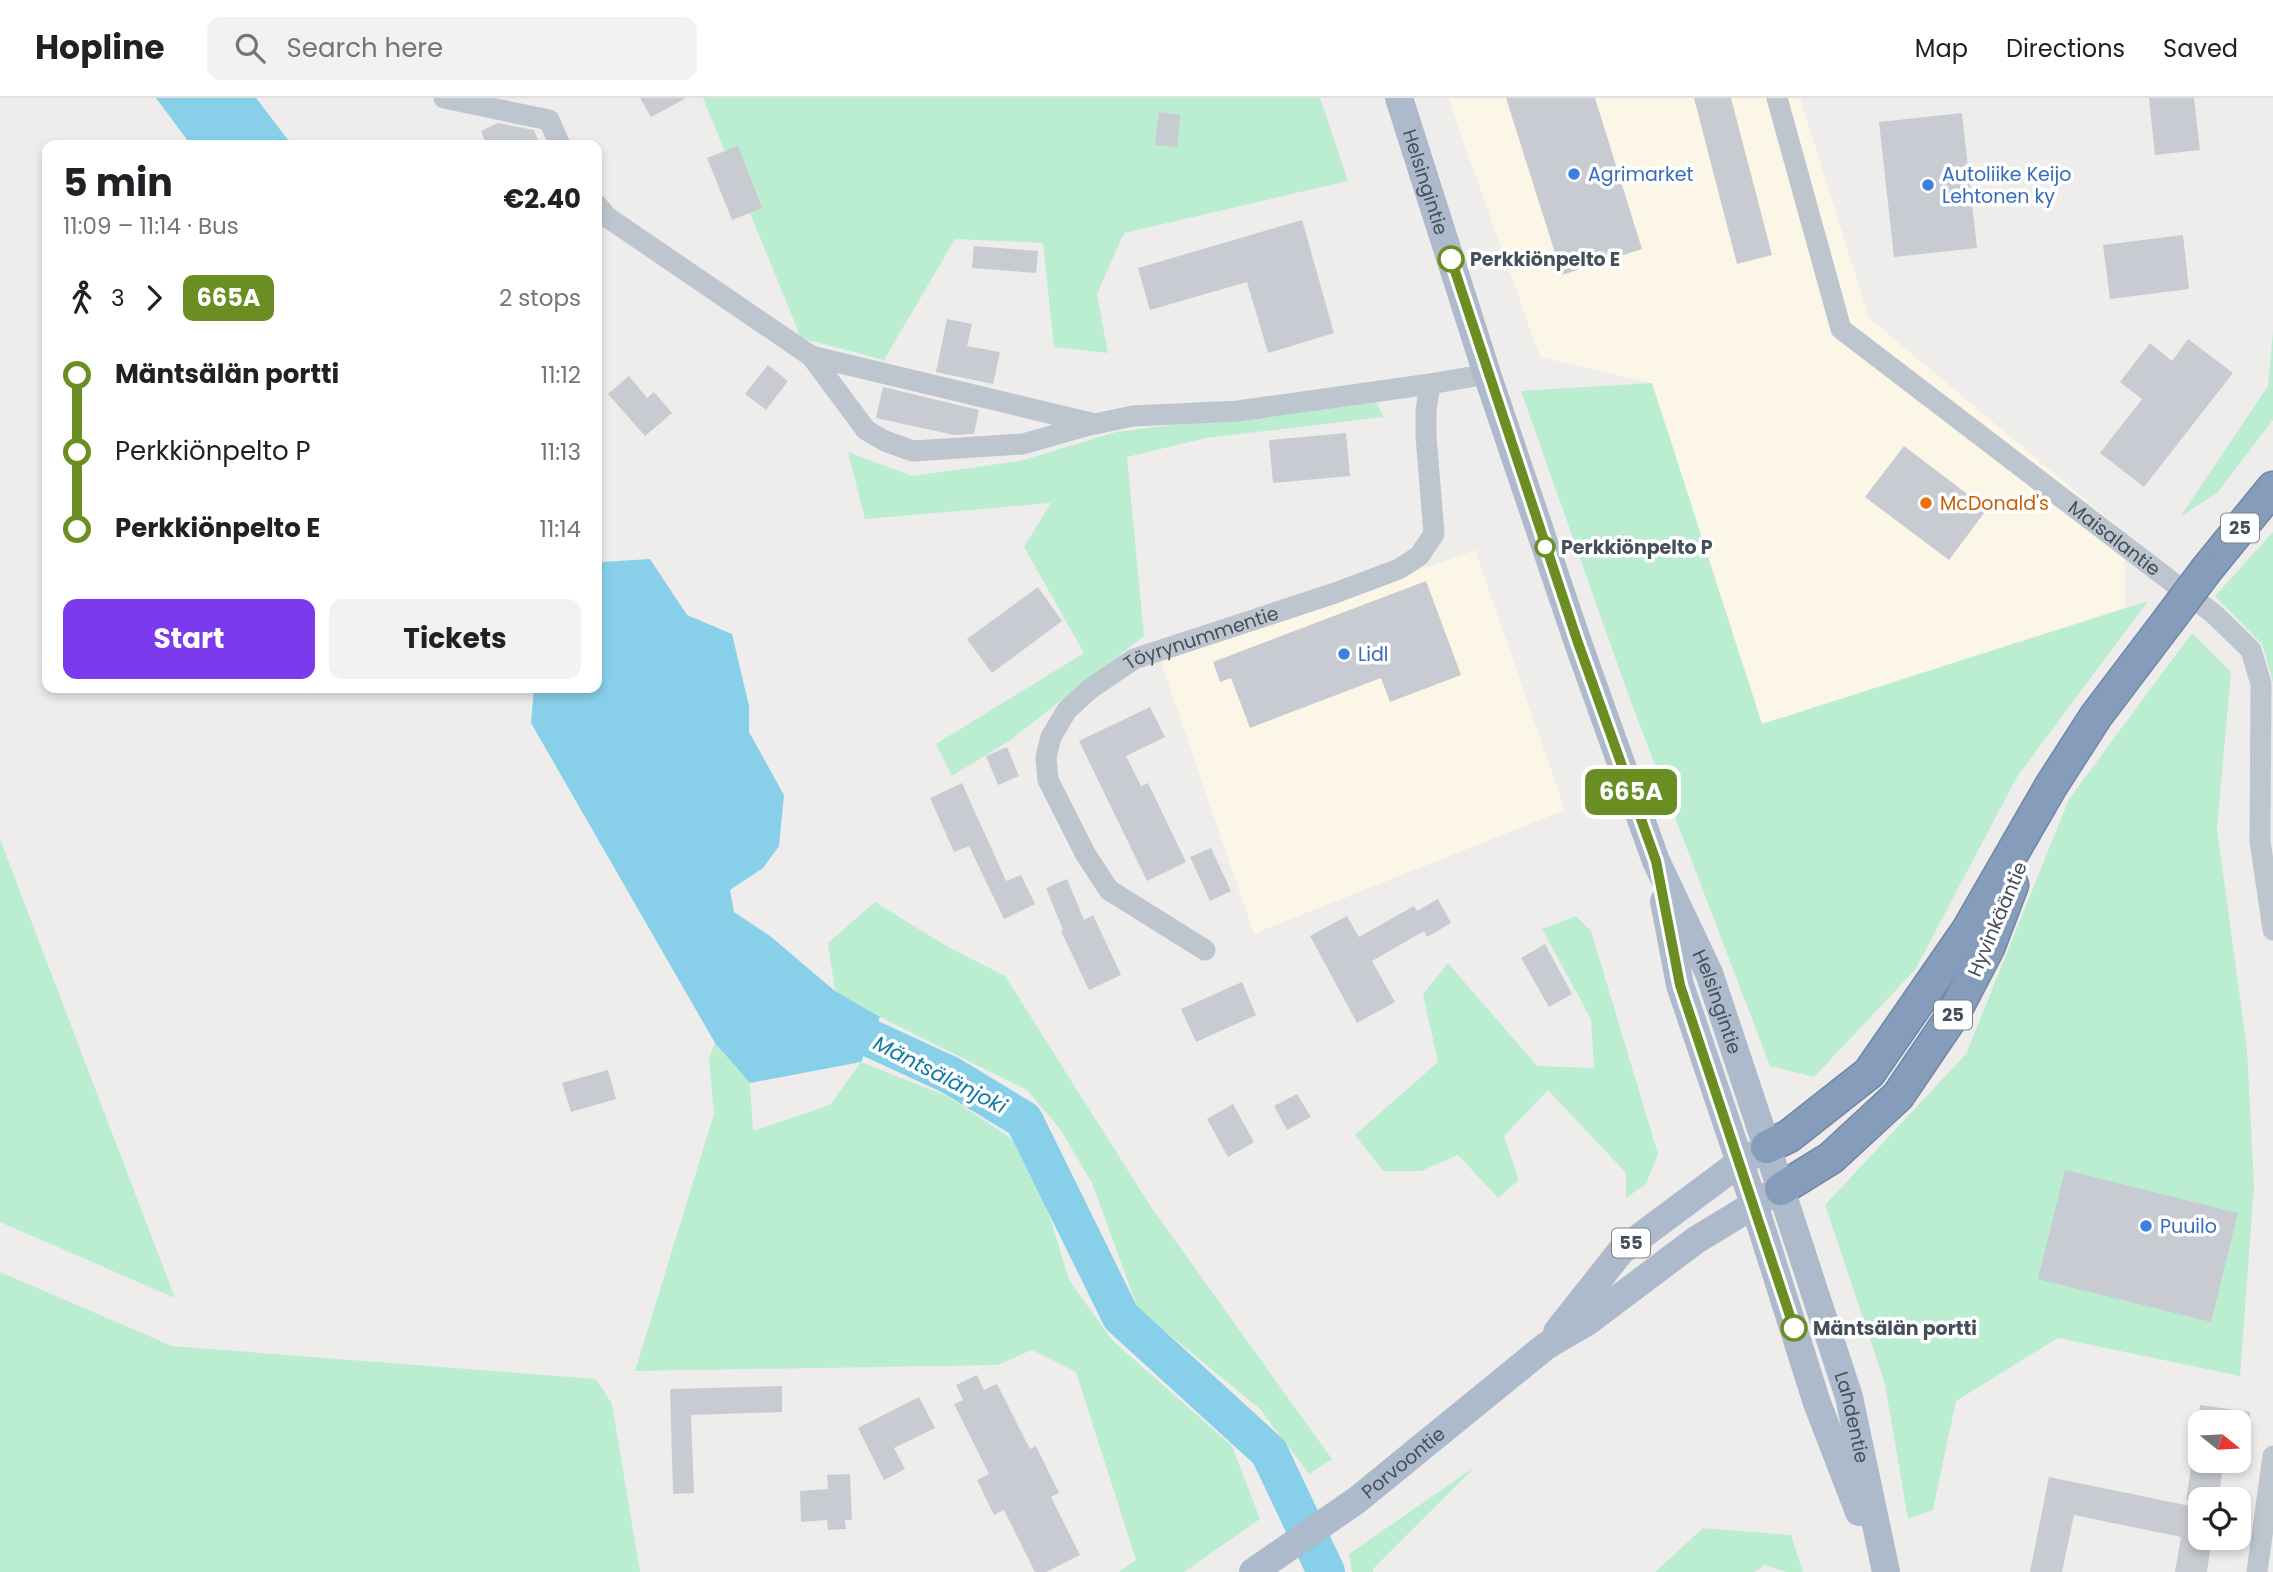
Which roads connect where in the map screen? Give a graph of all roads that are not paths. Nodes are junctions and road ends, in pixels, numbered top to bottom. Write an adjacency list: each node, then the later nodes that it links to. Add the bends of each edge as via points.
1 (444, 98): 4 (street, via 549,120)
2 (1399, 98): 7 (main road, Helsingintie)
3 (1777, 98): 11 (street, Maisalantie, via 1841,329 2214,614 2251,650)
4 (558, 140)
5 (602, 211): 6 (street)
6 (811, 356): 9 (street); 9 (street, via 866,430 913,451 1023,444)
7 (1487, 374): 8 (street); 13 (main road, Helsingintie)
8 (1430, 384): 9 (street, via 1238,411 1133,416); 15 (street, Töyrynummentie, via 1426,436 1434,534 1419,556 1399,569 1335,593 1134,659 1067,710 1051,737 1046,757 1048,780 1109,890)
9 (1095, 424)
10 (2273, 488): 12 (highway, Hyvinkääntie / 25, bridge, via 2096,716)
11 (2267, 723): 14 (street, Maisalantie, via 2260,841)
12 (2051, 786): 16 (highway, Hyvinkääntie / 25, via 1968,930 1869,1073 1789,1136); 18 (highway, Hyvinkääntie / 25, via 1987,948 1953,1015 1898,1097 1831,1158)
13 (1656, 861): 16 (main road, Helsingintie, via 1709,973); 17 (main road, Helsingintie, via 1680,985)
14 (2273, 930)
15 (1205, 950)
16 (1767, 1147): 17 (main road, Porvoontie / 55); 18 (main road, Lahdentie)
17 (1738, 1163): 18 (main road, Lahdentie); 19 (main road, Porvoontie / 55, via 1620,1251)
18 (1768, 1197): 19 (main road, Porvoontie / 55, via 1696,1240 1587,1322); 22 (main road, Lahdentie, via 1849,1397)
19 (1546, 1346): 21 (main road, Porvoontie / 55, via 1357,1500)
20 (2273, 1456): 23 (street)
21 (1253, 1572)
22 (1884, 1572)
23 (2257, 1572)

